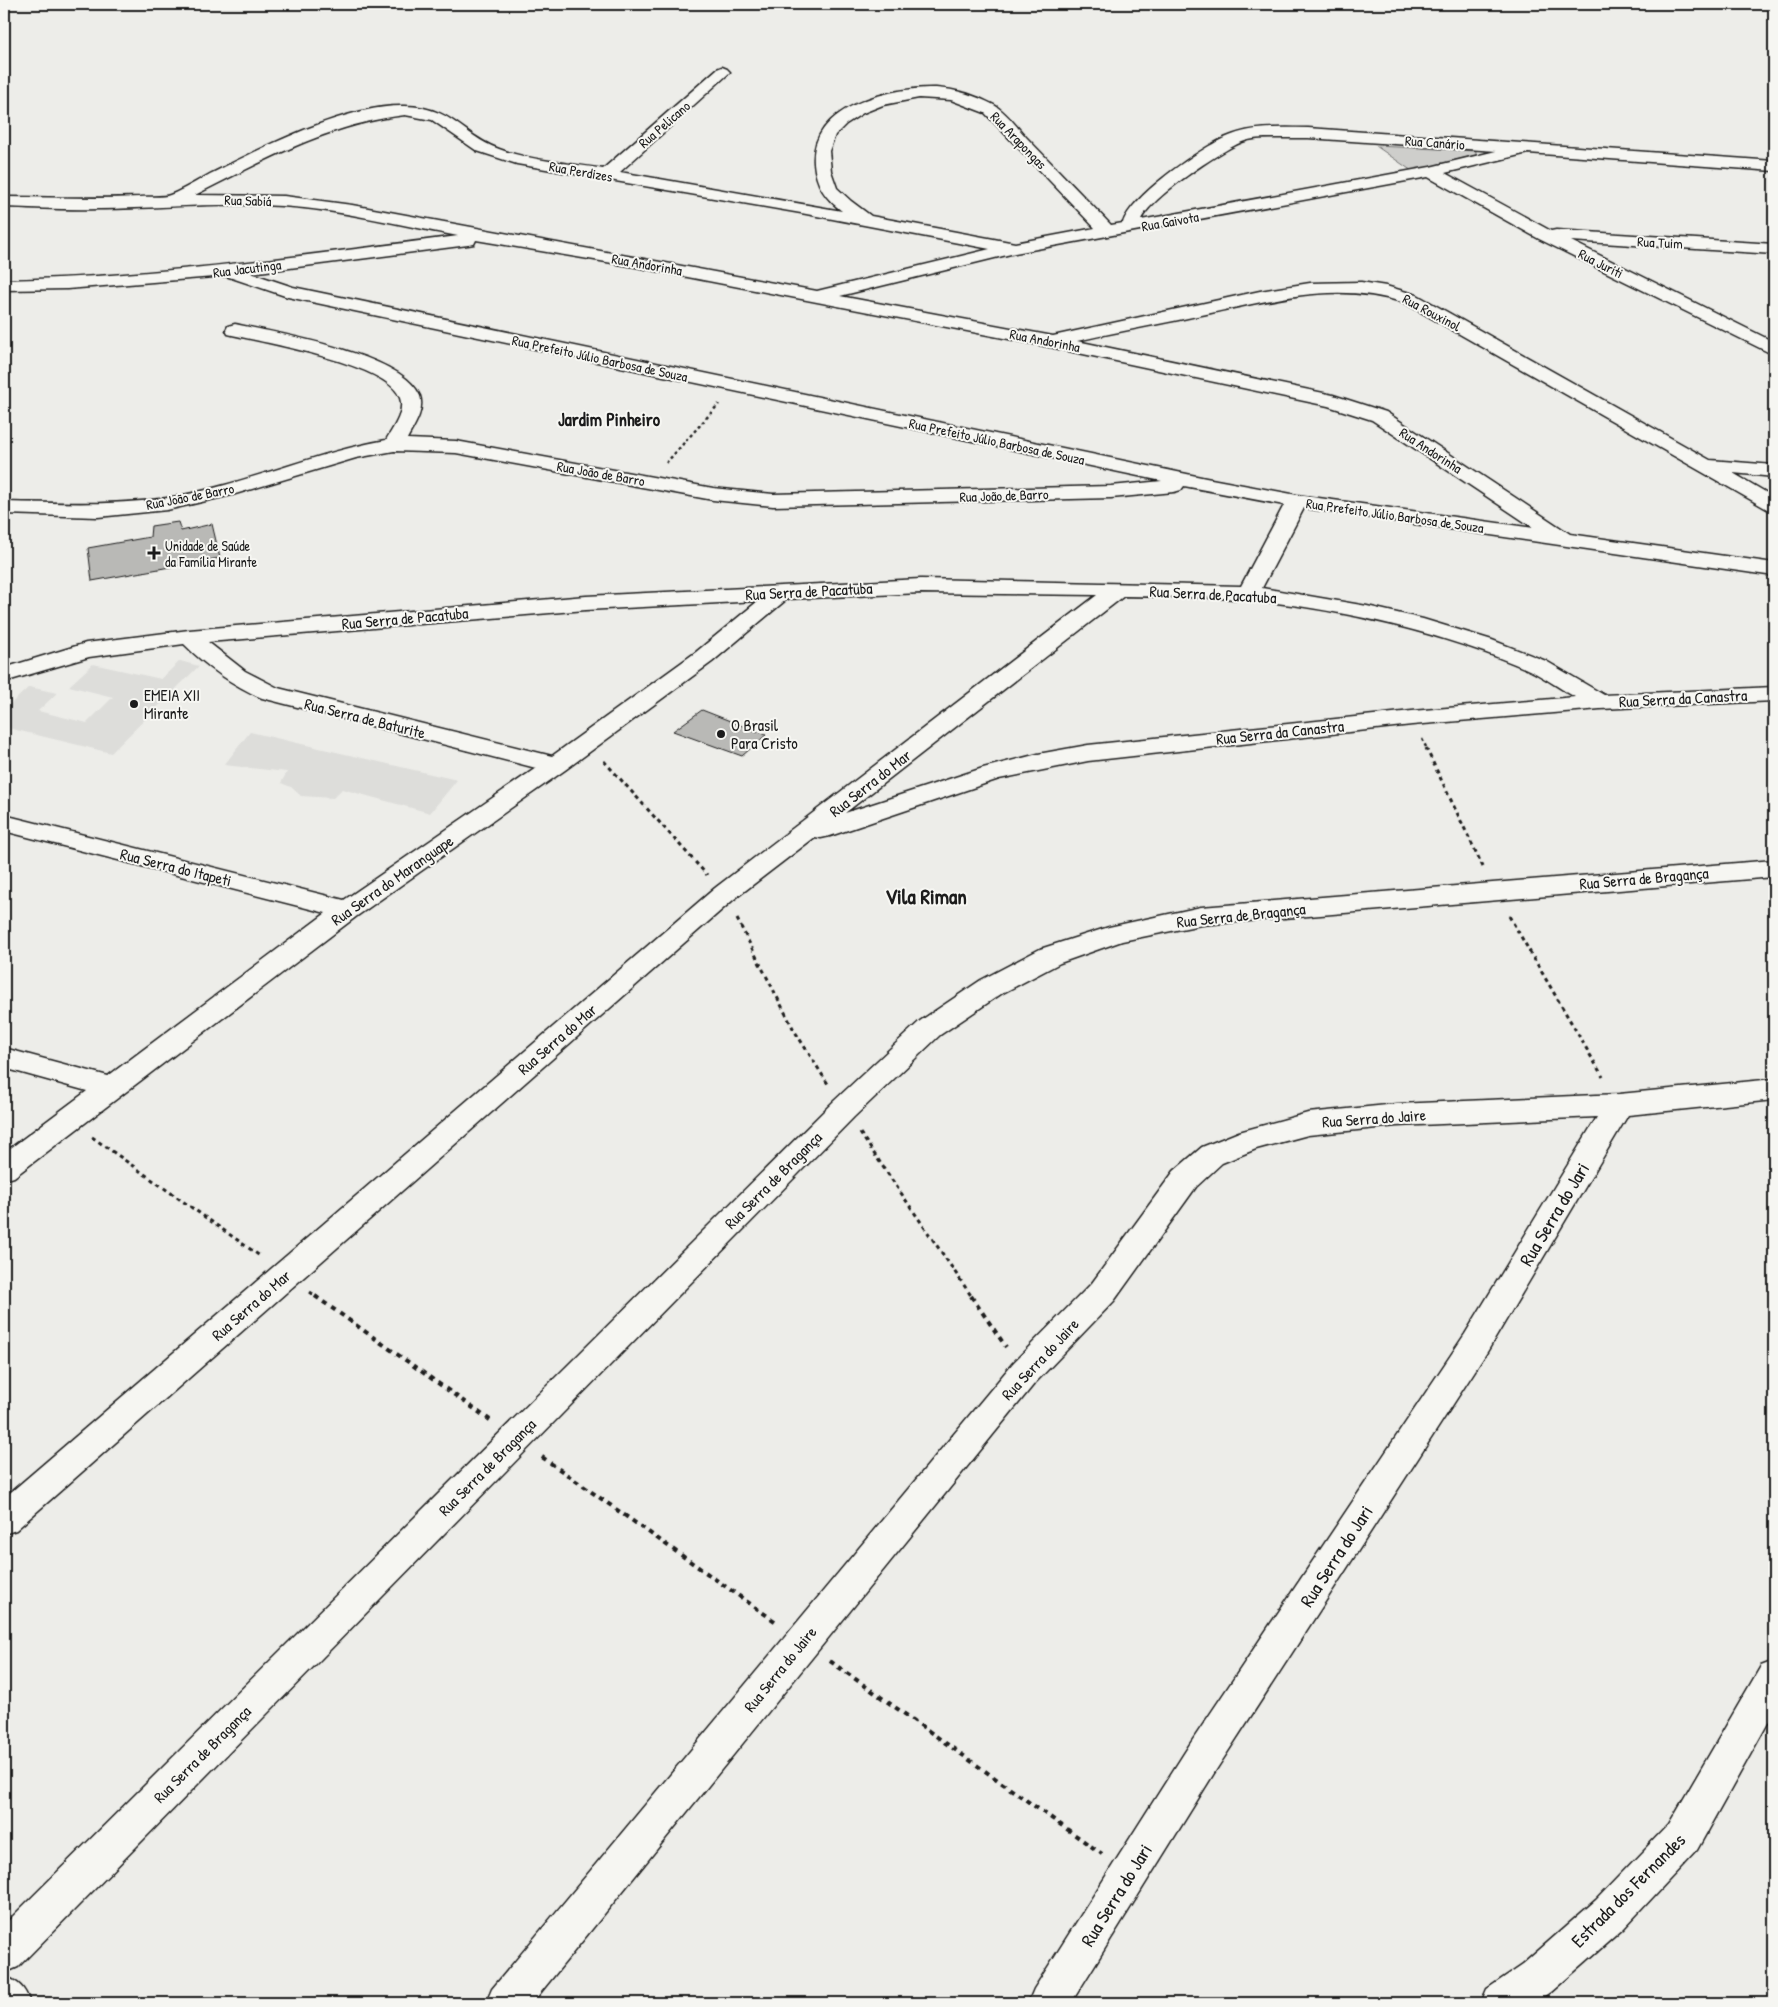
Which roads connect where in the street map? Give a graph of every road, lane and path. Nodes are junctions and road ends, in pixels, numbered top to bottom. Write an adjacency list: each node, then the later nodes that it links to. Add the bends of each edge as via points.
1 (1628, 4): 2 (street)
2 (1635, 4)
3 (722, 72): 7 (street, Rua Pelicano)
4 (1526, 149): 5 (street, Rua Canário); 6 (street, Rua Gaivota); 13 (street, Rua Canário, via 1308,133 1256,134 1225,144 1158,191 1139,208)
5 (1774, 166)
6 (1430, 172): 13 (street, Rua Gaivota); 15 (street, Rua Juriti)
7 (606, 175): 9 (street, Rua Perdizes, via 493,152 431,114 396,110 330,126); 11 (street, Rua Perdizes)
8 (829, 189): 11 (street); 12 (street); 14 (street, Rua Arapongas, via 820,150 834,126 864,106 886,98 937,93 969,98 991,110)
9 (172, 200): 10 (street, Rua Sabiá, via 99,204); 16 (street, Rua Sabiá, via 294,202)
10 (4, 202)
11 (801, 208): 12 (street, Rua Perdizes)
12 (866, 220): 17 (street, Rua Perdizes)
13 (1131, 227): 14 (street, Rua Gaivota)
14 (1108, 232): 17 (street, Rua Gaivota)
15 (1545, 235): 18 (street, Rua Tuim); 22 (street, Rua Juriti)
16 (490, 237): 19 (street, Rua Jacutinga); 21 (street, Rua Andorinha)
17 (1015, 248): 21 (street, Rua Gaivota)
18 (1774, 248)
19 (227, 271): 20 (street, Rua Jacutinga, via 67,284); 27 (street, Rua Prefeito Júlio Barbosa de Souza, via 288,292)
20 (4, 285)
21 (815, 296): 25 (street, Rua Andorinha)
22 (1720, 323): 23 (street); 26 (street, Rua Juriti)
23 (1774, 328)
24 (235, 330): 28 (street, via 325,351 367,365 402,383 410,395 412,410)
25 (1050, 341): 29 (street, Rua Rouxinol, via 1306,288 1372,287 1411,299); 36 (street, Rua Andorinha, via 1366,410)
26 (1774, 349)
27 (734, 387): 31 (path); 32 (street, Rua Prefeito Júlio Barbosa de Souza)
28 (394, 445): 31 (street, Rua João de Barro, via 456,447); 35 (street, Rua João de Barro, via 353,452 225,491 166,504 98,511)
29 (1703, 464): 30 (street); 34 (street, Rua Rouxinol)
30 (1774, 471)
31 (649, 482): 32 (street, Rua João de Barro, via 713,494 773,500 1112,492)
32 (1206, 484): 33 (street, Rua Prefeito Júlio Barbosa de Souza)
33 (1297, 501): 36 (street, Rua Prefeito Júlio Barbosa de Souza); 40 (street)
34 (1774, 505)
35 (4, 508)
36 (1564, 539): 37 (street, Rua Prefeito Júlio Barbosa de Souza)
37 (1774, 569)
38 (1119, 589): 39 (street, Rua Serra de Pacatuba, via 921,586); 40 (street, Rua Serra de Pacatuba); 49 (street, Rua Serra do Mar)
39 (782, 592): 41 (street, Rua Serra de Pacatuba, via 586,603); 46 (street, Rua Serra do Maranguape, via 704,657)
40 (1248, 593): 44 (street, Rua Serra de Pacatuba, via 1367,613 1484,645 1538,666)
41 (190, 637): 42 (street, Rua Serra de Pacatuba, via 86,650); 47 (street, Rua Serra de Baturite, via 240,680 270,693)
42 (4, 675)
43 (1774, 694): 44 (street, Rua Serra da Canastra)
44 (1600, 702): 45 (street, Rua Serra da Canastra)
45 (1412, 718): 49 (street, Rua Serra da Canastra, via 1088,753 1038,762 940,789); 51 (path)
46 (587, 742): 47 (street, Rua Serra do Maranguape); 52 (path)
47 (556, 764): 53 (street, Rua Serra do Maranguape)
48 (4, 823): 53 (street, Rua Serra do Itapeti)
49 (798, 838): 52 (street, Rua Serra do Mar)
50 (1774, 868): 51 (street, Rua Serra de Bragança)
51 (1494, 891): 57 (path); 58 (street, Rua Serra de Bragança, via 1201,916 1118,933 1050,956 990,987 930,1028)
52 (724, 894): 58 (path, via 794,1030); 61 (street, Rua Serra do Mar)
53 (348, 910): 55 (street, Rua Serra do Maranguape)
54 (4, 1058): 55 (street)
55 (113, 1088): 59 (street, Rua Serra do Maranguape)
56 (1774, 1089): 57 (street, Rua Serra do Jaire)
57 (1619, 1105): 62 (street, Rua Serra do Jaire, via 1397,1115 1308,1124 1249,1140 1212,1155 1185,1179 1103,1292); 67 (street, Rua Serra do Jari, via 1476,1344)
58 (844, 1109): 62 (path); 63 (street, Rua Serra de Bragança)
59 (69, 1120): 60 (street, Rua Serra do Maranguape); 61 (path)
60 (4, 1169)
61 (286, 1275): 63 (path); 64 (street, Rua Serra do Mar)
62 (1024, 1374): 65 (street, Rua Serra do Jaire)
63 (516, 1438): 65 (path); 68 (street, Rua Serra de Bragança)
64 (7, 1515)
65 (803, 1642): 67 (path); 71 (street, Rua Serra do Jaire)
66 (1774, 1678): 73 (street, Estrada dos Fernandes, via 1684,1837 1610,1914 1536,1979)
67 (1129, 1874): 72 (street, Rua Serra do Jari)
68 (4, 1953)
69 (4, 1996): 70 (street)
70 (10, 2003)
71 (506, 2003)
72 (1048, 2003)
73 (1501, 2003)

